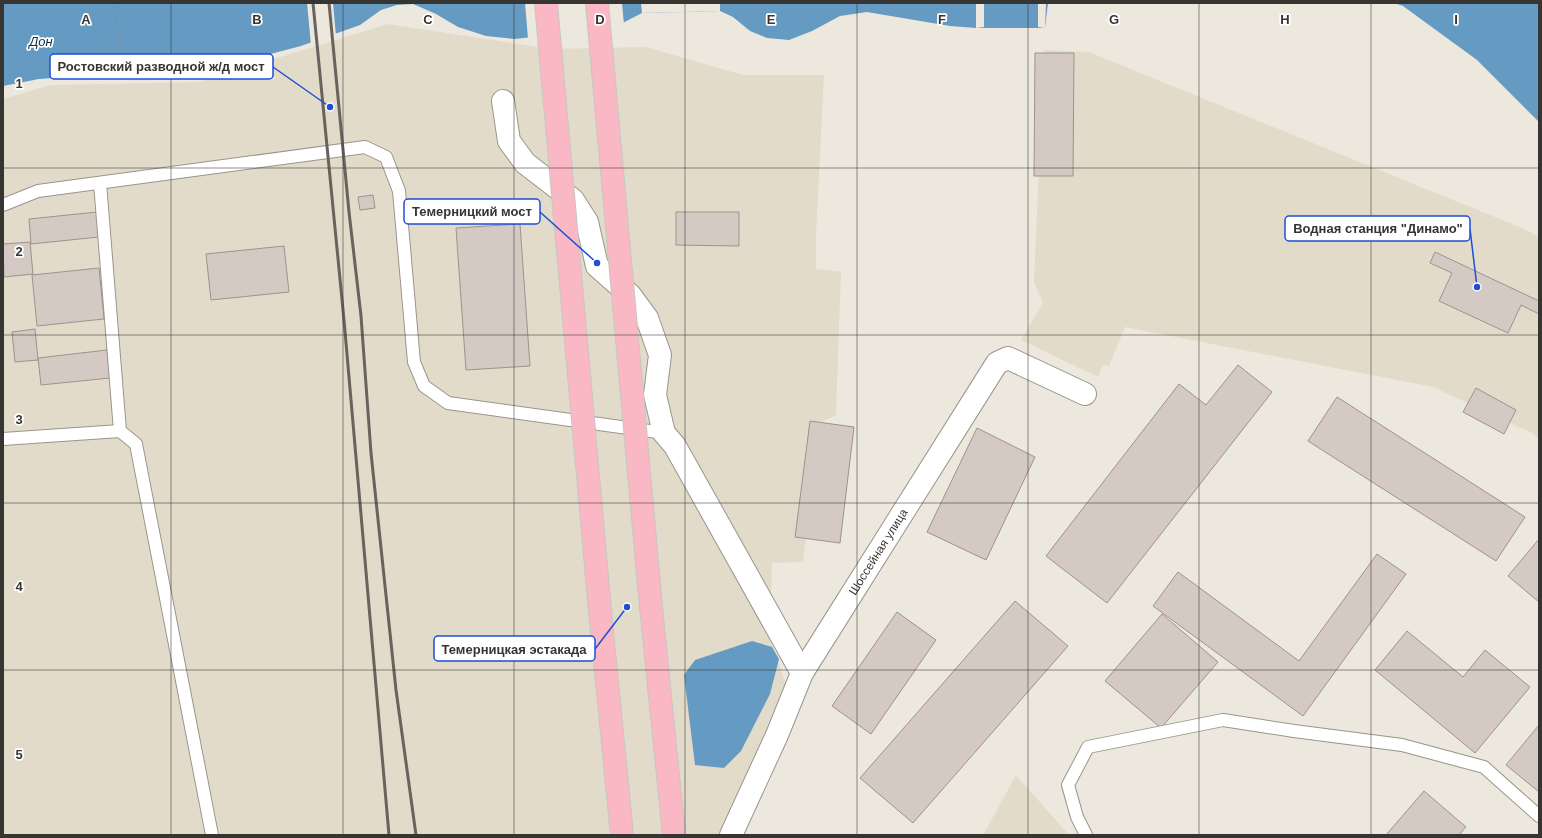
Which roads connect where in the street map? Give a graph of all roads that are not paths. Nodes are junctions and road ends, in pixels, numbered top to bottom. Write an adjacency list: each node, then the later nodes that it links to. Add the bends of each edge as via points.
1 (546, 3): 13 (main road, bridge)
2 (597, 3): 14 (main road, bridge)
3 (503, 101): 8 (street, via 509,141 525,163 572,200 587,222 597,266 630,295 647,318 660,355 655,395)
4 (100, 183): 5 (lane, via 38,191); 7 (lane); 8 (lane, via 365,147 386,157 399,191 414,362 424,386 448,403)
5 (3, 205)
6 (1085, 394): 10 (street, Шоссейная улица, via 1008,358 997,363)
7 (120, 431): 9 (lane); 12 (lane, via 136,444)
8 (664, 433): 10 (street, via 675,446)
9 (3, 439)
10 (802, 673): 15 (street, Шоссейная улица)
11 (1539, 816): 16 (lane, via 1484,767 1402,745 1223,720 1088,747 1068,785 1077,817)
12 (212, 835)
13 (622, 835)
14 (674, 835)
15 (731, 835)
16 (1086, 835)

